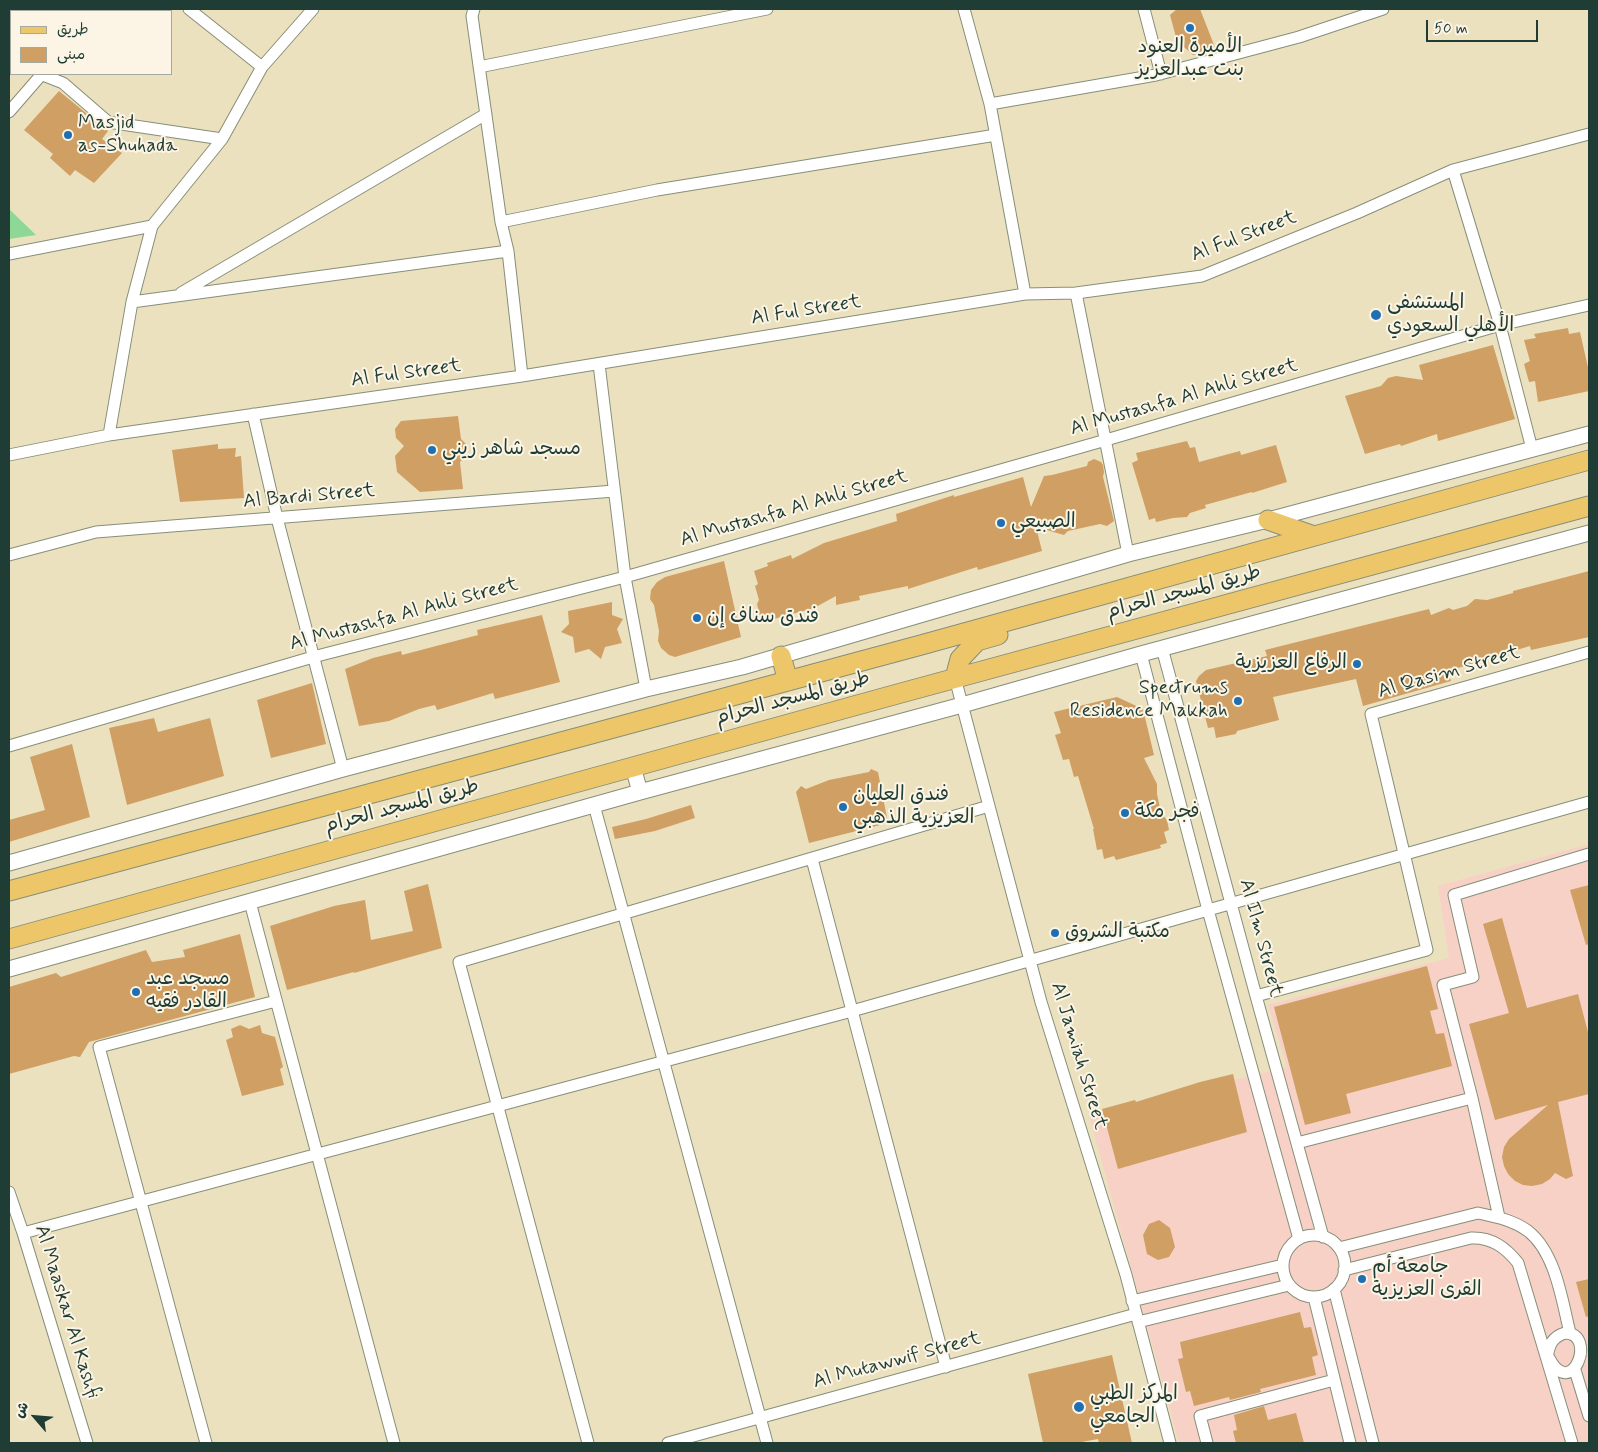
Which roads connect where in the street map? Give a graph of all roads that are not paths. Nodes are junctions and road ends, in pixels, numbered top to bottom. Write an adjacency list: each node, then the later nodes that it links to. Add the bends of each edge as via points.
1 (189, 9): 8 (street)
2 (313, 9): 8 (street)
3 (474, 9): 9 (street, via 472,16)
4 (767, 9): 9 (street)
5 (964, 9): 13 (street)
6 (1144, 9): 10 (street)
7 (1383, 9): 10 (street, via 1299,37)
8 (262, 67): 18 (street)
9 (479, 67): 15 (street)
10 (1161, 74): 13 (street)
11 (40, 75): 14 (street)
12 (43, 75): 18 (street, via 63,83 108,122)
13 (990, 104): 16 (street)
14 (9, 112)
15 (486, 114): 20 (street); 26 (street)
16 (996, 134): 20 (street, via 657,190); 25 (street)
17 (1589, 134): 19 (street, Al Ful Street)
18 (222, 140): 21 (street)
19 (1453, 170): 24 (street, Al Ful Street, via 1202,276); 29 (street)
20 (501, 222): 22 (street)
21 (152, 226): 23 (street); 27 (street)
22 (508, 251): 26 (street); 31 (street)
23 (9, 254)
24 (1076, 293): 25 (street, Al Ful Street); 35 (street)
25 (1025, 294): 30 (street, Al Ful Street)
26 (177, 296): 27 (street)
27 (132, 302): 34 (street)
28 (1589, 306): 29 (street, Al Mustashfa Al Ahli Street)
29 (1500, 325): 35 (street, Al Mustashfa Al Ahli Street); 36 (street)
30 (599, 364): 31 (street, Al Ful Street); 39 (street)
31 (522, 376): 32 (street, Al Ful Street)
32 (254, 414): 34 (street, Al Ful Street); 41 (street)
33 (1589, 434): 36 (street)
34 (109, 435): 37 (street, Al Ful Street)
35 (1106, 440): 45 (street); 47 (street, Al Mustashfa Al Ahli Street)
36 (1532, 449): 42 (street)
37 (9, 455)
38 (1589, 460): 44 (main road, طريق المسجد الحرام)
39 (614, 491): 41 (street, Al Bardi Street); 47 (street)
40 (1589, 506): 54 (main road, طريق المسجد الحرام)
41 (277, 518): 46 (street, Al Bardi Street, via 96,532); 53 (street)
42 (1268, 520): 44 (main road); 45 (street)
43 (1589, 533): 49 (street)
44 (1314, 536): 48 (main road, طريق المسجد الحرام)
45 (1128, 554): 52 (street)
46 (9, 555)
47 (625, 577): 53 (street, Al Mustashfa Al Ahli Street); 56 (street)
48 (1153, 581): 54 (main road, via 1127,601 977,641 960,659); 55 (main road, طريق المسجد الحرام)
49 (1162, 648): 51 (street); 71 (street, Al Ilm Street)
50 (1589, 652): 66 (street, Al Qasim Street, via 1371,714)
51 (1141, 654): 57 (street); 72 (street, Al Ilm Street)
52 (781, 656): 55 (main road); 56 (street)
53 (313, 657): 58 (street, Al Mustashfa Al Ahli Street); 60 (street)
54 (955, 678): 57 (street, Al Jamiah Street); 59 (main road, طريق المسجد الحرام)
55 (788, 681): 69 (main road, طريق المسجد الحرام)
56 (646, 689): 60 (street)
57 (962, 705): 61 (street); 64 (street, Al Jamiah Street)
58 (9, 746)
59 (633, 767): 61 (street); 74 (main road, طريق المسجد الحرام)
60 (343, 769): 68 (street)
61 (640, 792): 63 (street)
62 (1589, 802): 66 (street)
63 (594, 805): 70 (street); 73 (street)
64 (989, 806): 67 (street); 75 (street, Al Jamiah Street)
65 (1589, 854): 81 (street, via 1454,896 1473,977 1443,986)
66 (1403, 855): 71 (street); 77 (street, via 1427,950)
67 (812, 859): 73 (street); 79 (street)
68 (9, 863)
69 (9, 891)
70 (250, 902): 76 (street); 78 (street)
71 (1231, 903): 72 (street); 77 (street, Al Ilm Street)
72 (1208, 910): 75 (street); 90 (street, Al Ilm Street)
73 (624, 914): 80 (street); 82 (street, via 459,962)
74 (9, 939)
75 (1030, 960): 79 (street); 97 (street, Al Jamiah Street)
76 (9, 969)
77 (1256, 996): 83 (street, Al Ilm Street)
78 (276, 1001): 84 (street); 86 (street, via 99,1047)
79 (852, 1011): 80 (street); 102 (street)
80 (663, 1062): 82 (street); 106 (street)
81 (1472, 1098): 83 (street); 87 (street)
82 (498, 1106): 84 (street); 110 (street)
83 (1297, 1143): 89 (street, Al Ilm Street)
84 (317, 1154): 86 (street); 109 (street)
85 (9, 1192): 88 (street, Al Maaskar Al Kashfi)
86 (141, 1202): 88 (street); 108 (street)
87 (1499, 1217): 91 (street, via 1478,1213); 99 (street, via 1529,1232 1543,1248 1557,1280)
88 (23, 1233): 107 (street, Al Maaskar Al Kashfi)
89 (1324, 1237): 90 (street); 91 (street)
90 (1299, 1239): 92 (street, via 1288,1249)
91 (1339, 1248): 93 (street)
92 (1283, 1265): 94 (street); 97 (street)
93 (1344, 1270): 95 (street); 101 (street, via 1471,1238 1491,1241 1508,1251 1518,1263)
94 (1289, 1284): 96 (street, via 1296,1291); 98 (street, Al Mutawwif Street)
95 (1334, 1289): 96 (street); 116 (street)
96 (1314, 1297): 104 (street)
97 (1132, 1300): 98 (street, Al Jamiah Street)
98 (1137, 1318): 102 (street, Al Mutawwif Street); 113 (street, Al Jamiah Street)
99 (1570, 1333): 100 (street, via 1581,1338); 101 (street, via 1560,1334 1553,1340)
100 (1588, 1349): 103 (street, via 1584,1362)
101 (1548, 1358): 103 (street, via 1562,1371); 117 (street)
102 (946, 1366): 106 (street, Al Mutawwif Street)
103 (1575, 1370): 105 (street)
104 (1334, 1380): 114 (street, via 1200,1416); 115 (street)
105 (1589, 1416)
106 (760, 1418): 111 (street, Al Mutawwif Street); 112 (street)
107 (87, 1443)
108 (206, 1443)
109 (394, 1443)
110 (588, 1443)
111 (668, 1443)
112 (767, 1443)
113 (1170, 1443)
114 (1207, 1443)
115 (1350, 1443)
116 (1373, 1443)
117 (1572, 1443)

